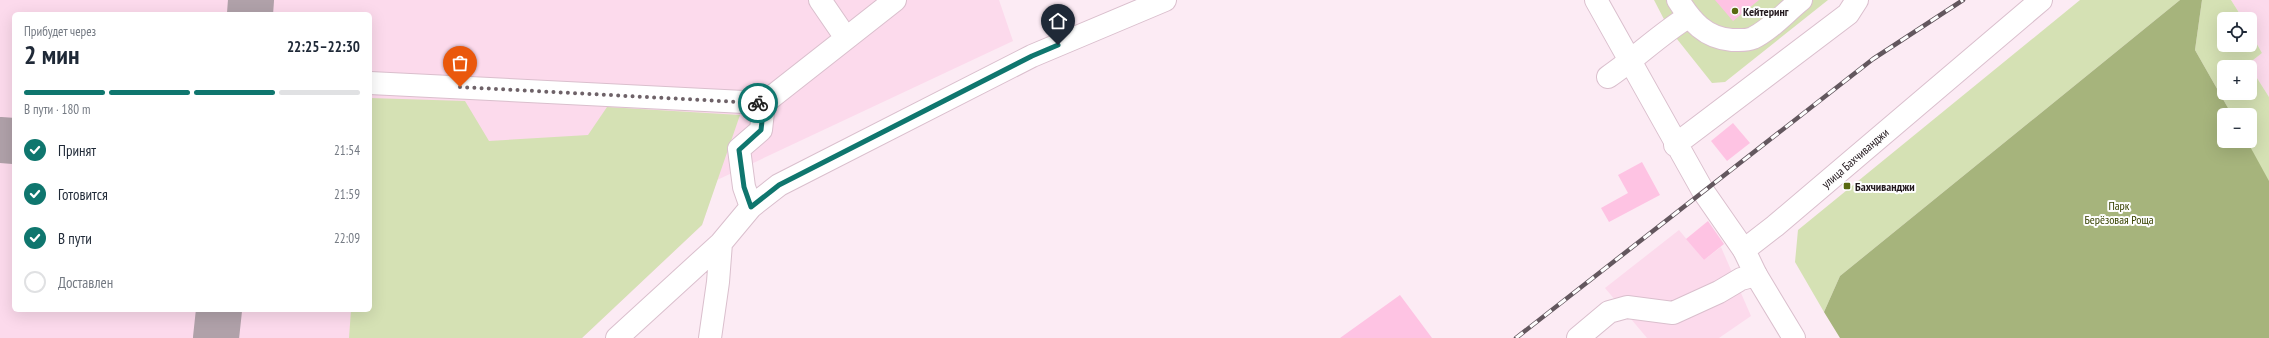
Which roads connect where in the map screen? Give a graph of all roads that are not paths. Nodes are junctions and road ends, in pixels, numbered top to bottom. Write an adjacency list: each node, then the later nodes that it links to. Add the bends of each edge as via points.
1 (820, 0): 9 (main road)
2 (895, 0): 9 (main road)
3 (1165, 0): 15 (main road, via 1032,56 779,185)
4 (1596, 0): 10 (main road)
5 (1801, 0): 8 (main road, via 1768,28 1746,41 1710,35 1699,28)
6 (1858, 0): 14 (main road, via 1848,14)
7 (2041, 0): 17 (main road, улица Бахчиванджи)
8 (1683, 8): 10 (main road, via 1669,29)
9 (846, 38): 13 (main road)
10 (1631, 62): 11 (main road); 14 (main road)
11 (1608, 77)
12 (372, 82): 13 (main road)
13 (764, 103): 15 (main road, via 761,130 739,150 744,187)
14 (1675, 145): 17 (main road)
15 (751, 207): 16 (main road)
16 (721, 243): 19 (main road); 20 (main road)
17 (1744, 250): 18 (main road)
18 (1756, 275): 21 (main road, via 1741,279 1673,313 1627,307 1609,312); 22 (main road)
19 (618, 338)
20 (710, 338)
21 (1578, 338)
22 (1794, 338)

